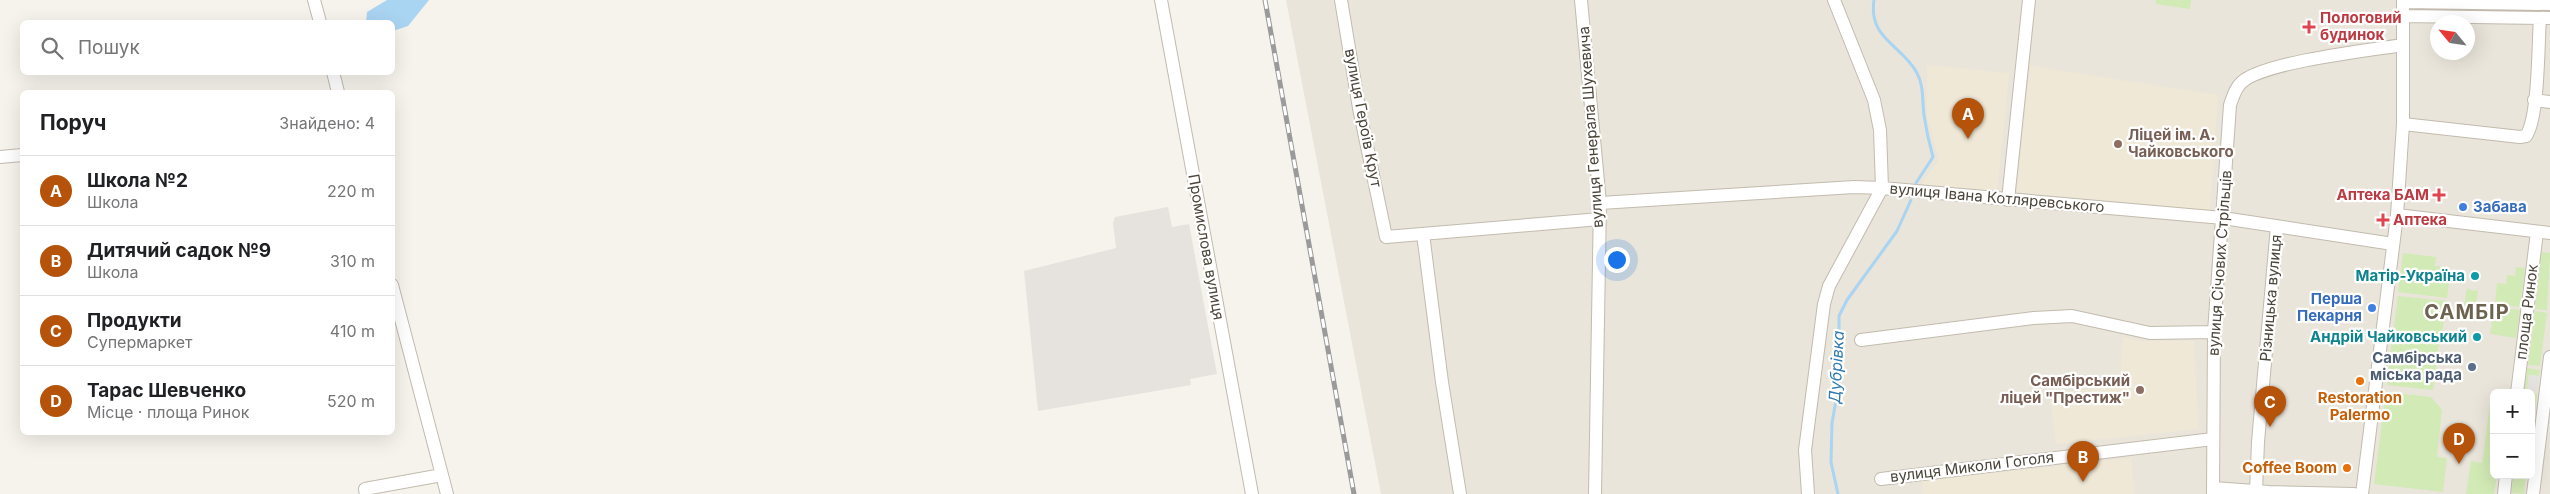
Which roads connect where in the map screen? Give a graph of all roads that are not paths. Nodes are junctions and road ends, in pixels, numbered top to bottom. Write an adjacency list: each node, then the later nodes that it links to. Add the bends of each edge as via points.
1 (314, 0): 11 (street)
2 (1161, 0): 44 (street, Промислова вулиця)
3 (1341, 0): 28 (street, вулиця Героїв Крут, via 1386,237)
4 (1581, 0): 22 (street, вулиця Генерала Шухевича)
5 (1834, 0): 20 (street, via 1874,100 1880,130)
6 (2028, 0): 21 (street)
7 (2403, 1): 8 (street); 9 (street)
8 (2550, 4)
9 (2403, 16): 10 (street); 12 (street)
10 (2545, 18): 15 (street)
11 (319, 20)
12 (2403, 45): 17 (street); 25 (street, вулиця Січових Стрільців, via 2302,62 2253,75 2241,82 2230,105)
13 (334, 75): 14 (street)
14 (338, 90)
15 (2534, 100): 16 (street); 17 (street, via 2530,130 2526,136)
16 (2550, 102)
17 (2403, 124): 23 (street)
18 (20, 155): 19 (street)
19 (0, 157)
20 (1882, 188): 21 (street, вулиця Івана Котляревського); 22 (street, вулиця Івана Котляревського); 47 (street, via 1829,286 1824,304 1805,450)
21 (2008, 200): 25 (street, вулиця Івана Котляревського)
22 (1600, 203): 24 (street, вулиця Генерала Шухевича)
23 (2397, 215): 27 (street, площа Ринок); 29 (street)
24 (1600, 218): 28 (street); 46 (street, вулиця Генерала Шухевича)
25 (2223, 218): 26 (street, вулиця Івана Котляревського); 31 (street, вулиця Січових Стрільців)
26 (2277, 226): 29 (street, вулиця Івана Котляревського); 41 (street, Різницька вулиця)
27 (2544, 233): 35 (street, площа Ринок)
28 (1423, 234): 45 (street)
29 (2393, 244): 50 (street)
30 (395, 296): 37 (street)
31 (2214, 332): 32 (street, via 2150,333 2072,316); 36 (street, вулиця Січових Стрільців)
32 (1861, 340)
33 (2550, 357): 34 (street, площа Ринок)
34 (2549, 378): 52 (street, площа Ринок)
35 (2517, 389)
36 (2213, 438): 38 (street, вулиця Миколи Гоголя); 40 (street, вулиця Січових Стрільців)
37 (442, 475): 42 (street, via 365,489); 43 (street)
38 (1881, 479)
39 (2506, 479): 51 (street)
40 (2213, 491): 41 (street)
41 (2256, 491): 48 (street)
42 (366, 494)
43 (448, 494)
44 (1252, 494)
45 (1460, 494)
46 (1595, 494)
47 (1808, 494)
48 (2350, 494): 49 (street)
49 (2354, 494)
50 (2362, 494)
51 (2504, 494)
52 (2533, 494)

